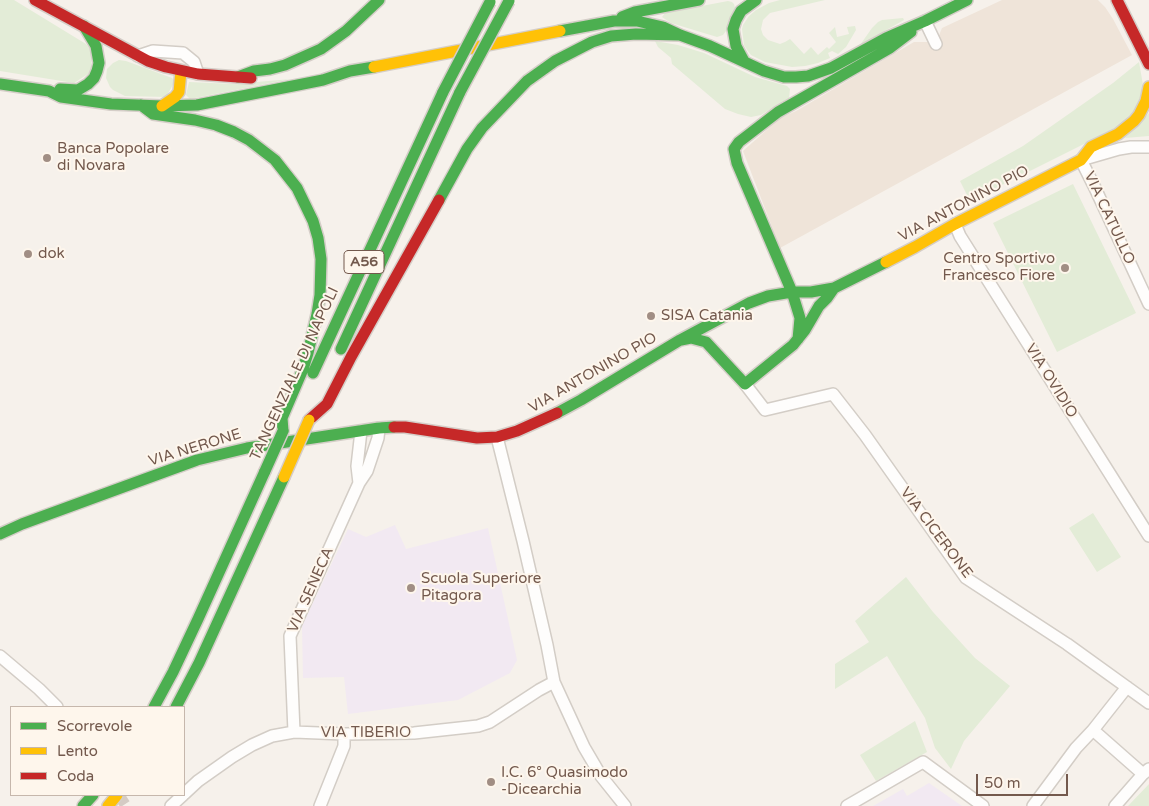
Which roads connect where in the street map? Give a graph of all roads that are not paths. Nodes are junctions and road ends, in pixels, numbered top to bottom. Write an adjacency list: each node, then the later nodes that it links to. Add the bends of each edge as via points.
1 (35, 0): 11 (main road)
2 (379, 0): 21 (main road, via 346,31 320,49 285,65)
3 (509, 0): 38 (main road, TANGENZIALE DI NAPOLI / A56, bridge, via 460,92)
4 (699, 0): 9 (main road, via 635,12)
5 (756, 0): 16 (main road, via 741,11 733,29 736,46)
6 (967, 0): 10 (main road)
7 (1117, 0): 17 (main road)
8 (490, 1): 43 (main road, TANGENZIALE DI NAPOLI / A56, bridge, via 389,206 295,413)
9 (614, 21): 12 (main road, via 637,21); 19 (main road)
10 (925, 21): 13 (street); 16 (main road, via 808,76 774,75); 31 (main road, via 890,48 778,112 734,149)
11 (84, 26): 15 (main road); 24 (main road, via 98,56 94,78 78,90)
12 (680, 35): 16 (main road); 41 (main road, via 636,34 611,36 592,42 538,74 500,108 467,149 327,404)
13 (936, 44)
14 (183, 53): 15 (street, via 153,51); 18 (street); 20 (street, via 194,62)
15 (138, 56): 18 (main road)
16 (744, 61)
17 (1149, 64)
18 (181, 71): 20 (main road); 26 (main road, via 179,92)
19 (350, 71): 21 (main road); 26 (main road, via 323,80 197,105)
20 (198, 74): 21 (main road)
21 (238, 77)
22 (0, 84): 24 (main road)
23 (1149, 87): 28 (main road, VIA ANTONINO PIO, via 1146,101 1134,121 1118,134 1091,147)
24 (49, 92): 25 (main road, via 61,97)
25 (141, 105): 26 (main road); 43 (main road, via 153,114 216,125 249,140 275,160 306,203 318,238 320,295 303,369 282,418)
26 (162, 106)
27 (1149, 147): 28 (street, VIA ANTONINO PIO, via 1119,149)
28 (1081, 160): 29 (main road, VIA ANTONINO PIO); 33 (street, VIA CATULLO)
29 (955, 224): 30 (main road, VIA ANTONINO PIO); 48 (street, VIA OVIDIO)
30 (834, 288): 31 (main road, VIA ANTONINO PIO); 35 (main road, VIA ANTONINO PIO)
31 (792, 292): 32 (main road, VIA ANTONINO PIO); 35 (main road, via 800,318)
32 (768, 296): 34 (main road, VIA ANTONINO PIO); 35 (main road, via 792,313)
33 (1149, 304)
34 (718, 320): 36 (main road, VIA ANTONINO PIO, via 700,324); 37 (main road, via 708,334)
35 (798, 338): 40 (main road, VIA ANTONINO PIO)
36 (680, 340): 37 (main road, VIA ANTONINO PIO, via 698,339); 45 (main road, VIA ANTONINO PIO, via 580,400 538,422)
37 (713, 348): 40 (main road, VIA ANTONINO PIO)
38 (336, 359)
39 (329, 376): 41 (main road, TANGENZIALE DI NAPOLI)
40 (745, 384): 51 (street, VIA CICERONE, via 765,410 833,394 966,578)
41 (309, 420): 55 (main road, TANGENZIALE DI NAPOLI, bridge)
42 (379, 428): 44 (main road, VIA NERONE); 45 (main road, VIA NERONE, via 406,427); 46 (street, VIA SENECA, via 367,471)
43 (283, 431): 54 (main road, TANGENZIALE DI NAPOLI / A56, bridge, via 174,672)
44 (360, 431): 46 (street, VIA SENECA); 47 (main road, VIA NERONE, via 247,448 197,460)
45 (497, 438): 50 (street)
46 (359, 483): 57 (street, VIA SENECA, via 290,636)
47 (0, 534)
48 (1149, 536)
49 (0, 656): 53 (street)
50 (554, 682): 58 (street, VIA TIBERIO, via 490,722 478,726 414,733); 68 (street, via 584,747 601,776)
51 (1127, 687): 52 (street, VIA CICERONE); 56 (street)
52 (1149, 703)
53 (56, 706)
54 (155, 706)
55 (177, 706)
56 (1093, 730): 59 (street); 71 (street)
57 (294, 732): 58 (street, VIA TIBERIO); 60 (street, VIA TIBERIO, via 272,736 252,745)
58 (344, 734): 67 (street, via 344,746)
59 (1146, 772): 72 (street)
60 (185, 792)
61 (91, 796): 64 (main road)
62 (116, 796): 65 (main road)
63 (181, 796): 66 (street, VIA TIBERIO)
64 (83, 806)
65 (108, 806)
66 (172, 806)
67 (320, 806)
68 (625, 806)
69 (847, 806): 70 (street, via 923,762)
70 (983, 806)
71 (1033, 806)
72 (1115, 806)

